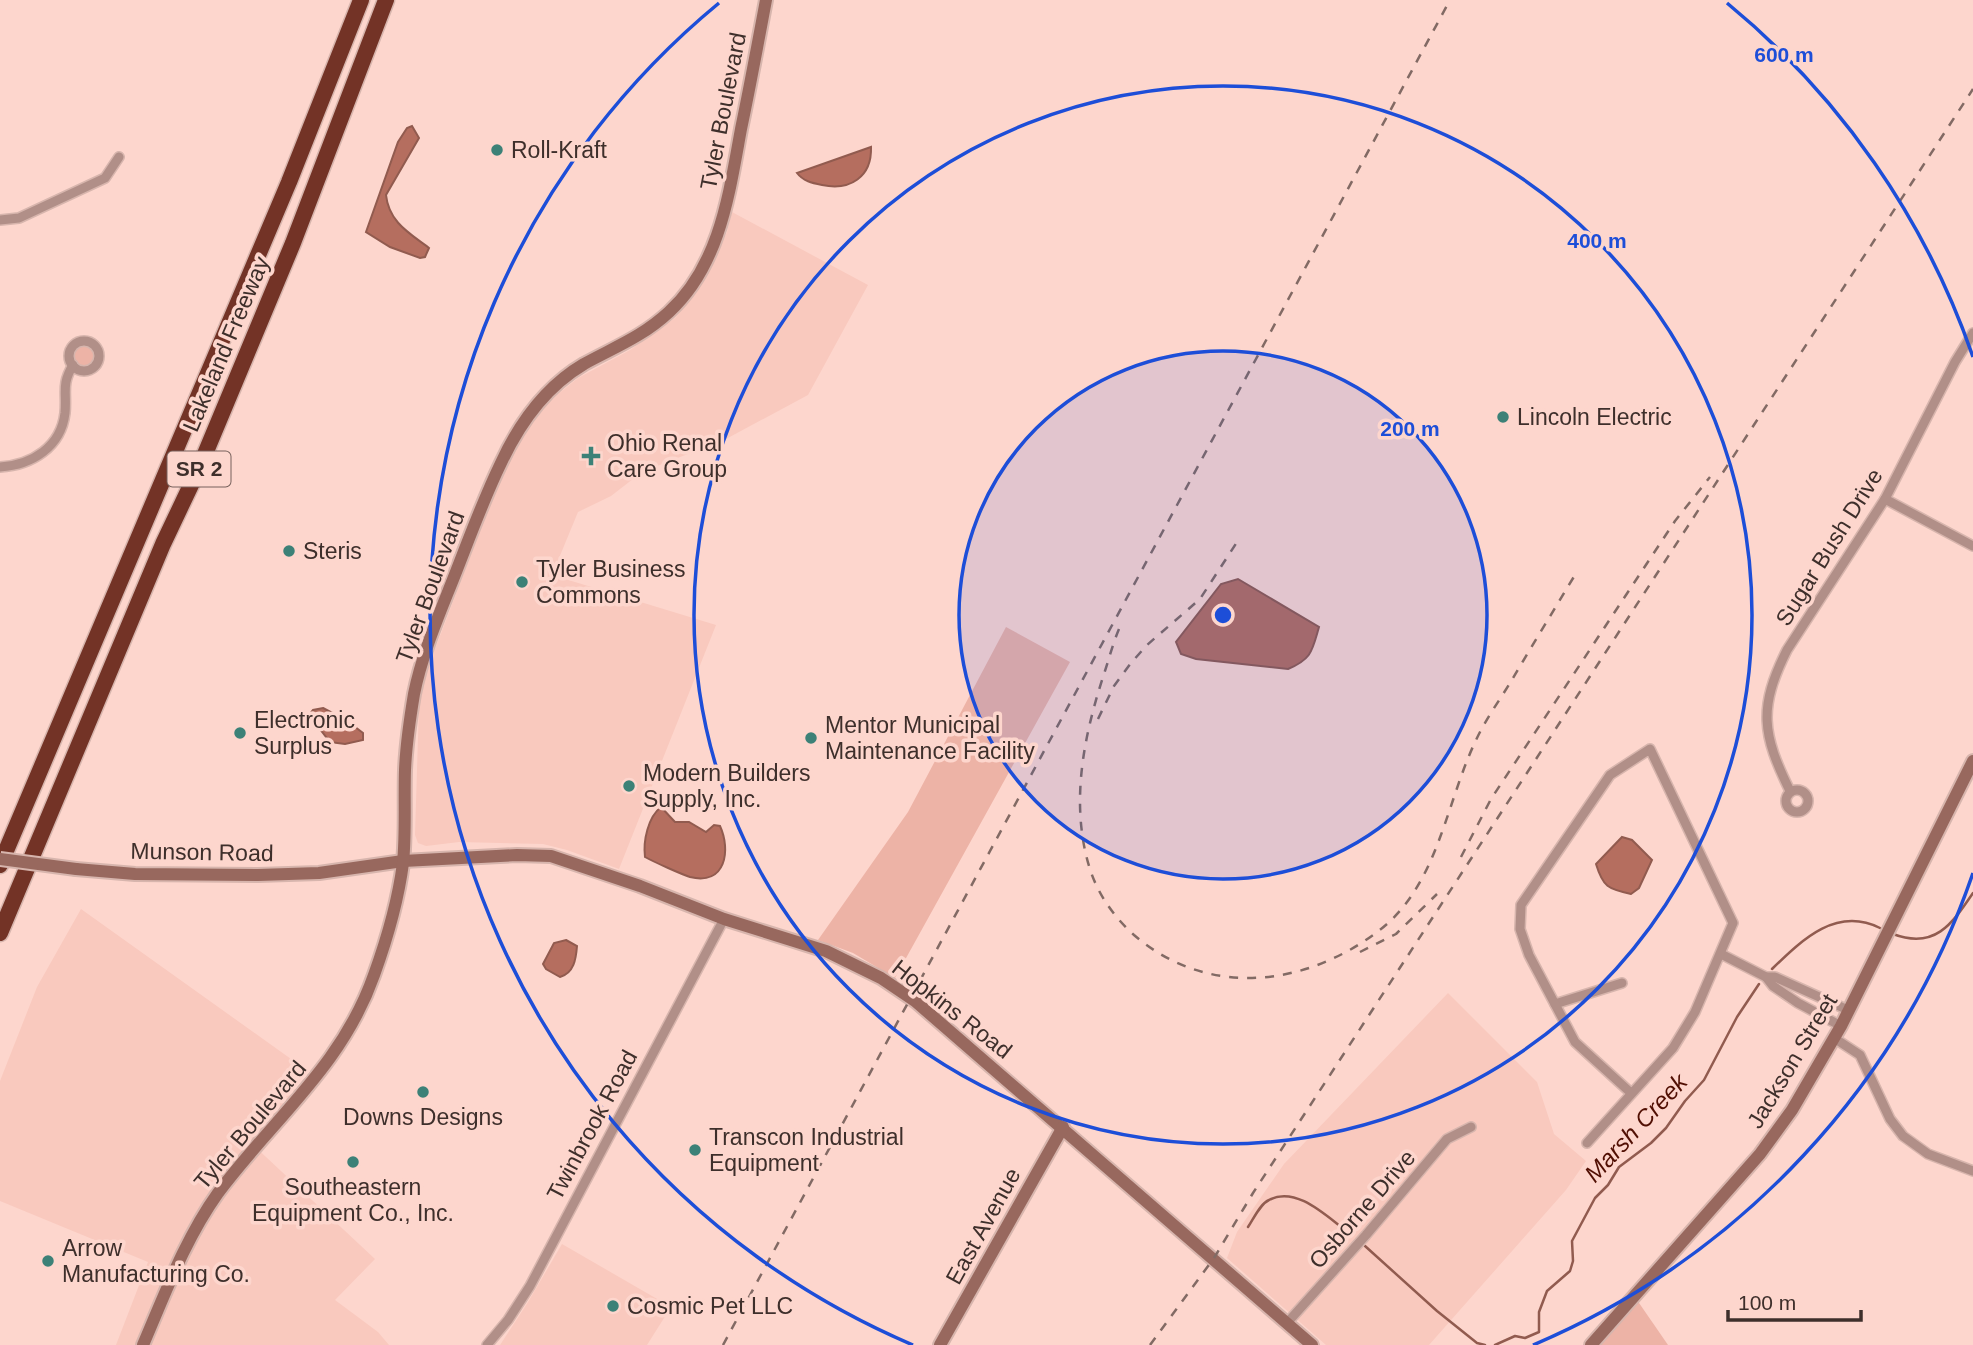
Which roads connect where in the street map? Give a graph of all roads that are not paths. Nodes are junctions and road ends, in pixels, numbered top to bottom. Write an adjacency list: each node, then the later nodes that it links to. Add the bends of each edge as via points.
1 (361, 0): 15 (highway, Lakeland Freeway / SR 2)
2 (386, 0): 17 (highway, Lakeland Freeway / SR 2, via 293,243)
3 (766, 0): 14 (street, Tyler Boulevard, via 727,202 709,256 671,310 638,337 584,364 550,389 523,420 495,475 432,630 415,692 405,765)
4 (119, 157): 5 (street, via 105,178 19,218)
5 (0, 220)
6 (1973, 332): 9 (street, Sugar Bush Drive)
7 (73, 366): 8 (street, via 64,386 65,413 53,442 30,461)
8 (0, 467)
9 (1885, 499): 10 (street); 12 (street, Sugar Bush Drive, via 1787,650 1772,684 1768,738)
10 (1973, 546)
11 (1973, 761): 22 (street, Jackson Street)
12 (1790, 792)
13 (0, 859): 14 (street, Munson Road, bridge, via 135,874 258,875 319,873)
14 (403, 861): 16 (street, Hopkins Road, via 551,856); 31 (street, Tyler Boulevard, via 393,917 356,1019 320,1074 203,1216)
15 (0, 865)
16 (724, 919): 26 (street, Hopkins Road, via 826,951 881,978 915,1001); 32 (street, Twinbrook Road, via 530,1286)
17 (0, 933)
18 (1721, 954): 19 (street); 21 (street, via 1733,923 1650,749 1610,775 1521,905 1520,929); 25 (street, via 1695,1013 1673,1048)
19 (1766, 977): 22 (street); 23 (street, via 1798,1003)
20 (1622, 983): 21 (street)
21 (1555, 1004): 25 (street, via 1575,1042)
22 (1848, 1010): 23 (street, Jackson Street)
23 (1841, 1026): 24 (street, Jackson Street)
24 (1834, 1038): 29 (street, via 1860,1055 1890,1119 1903,1136 1928,1154); 35 (street, Jackson Street, via 1760,1154)
25 (1631, 1093): 28 (street)
26 (1063, 1127): 30 (street, Hopkins Road); 33 (street, East Avenue)
27 (1471, 1127): 30 (street, Osborne Drive, via 1447,1139)
28 (1587, 1143)
29 (1973, 1171)
30 (1287, 1323): 34 (street, Hopkins Road)
31 (143, 1345)
32 (487, 1345)
33 (940, 1345)
34 (1312, 1345)
35 (1591, 1345)

